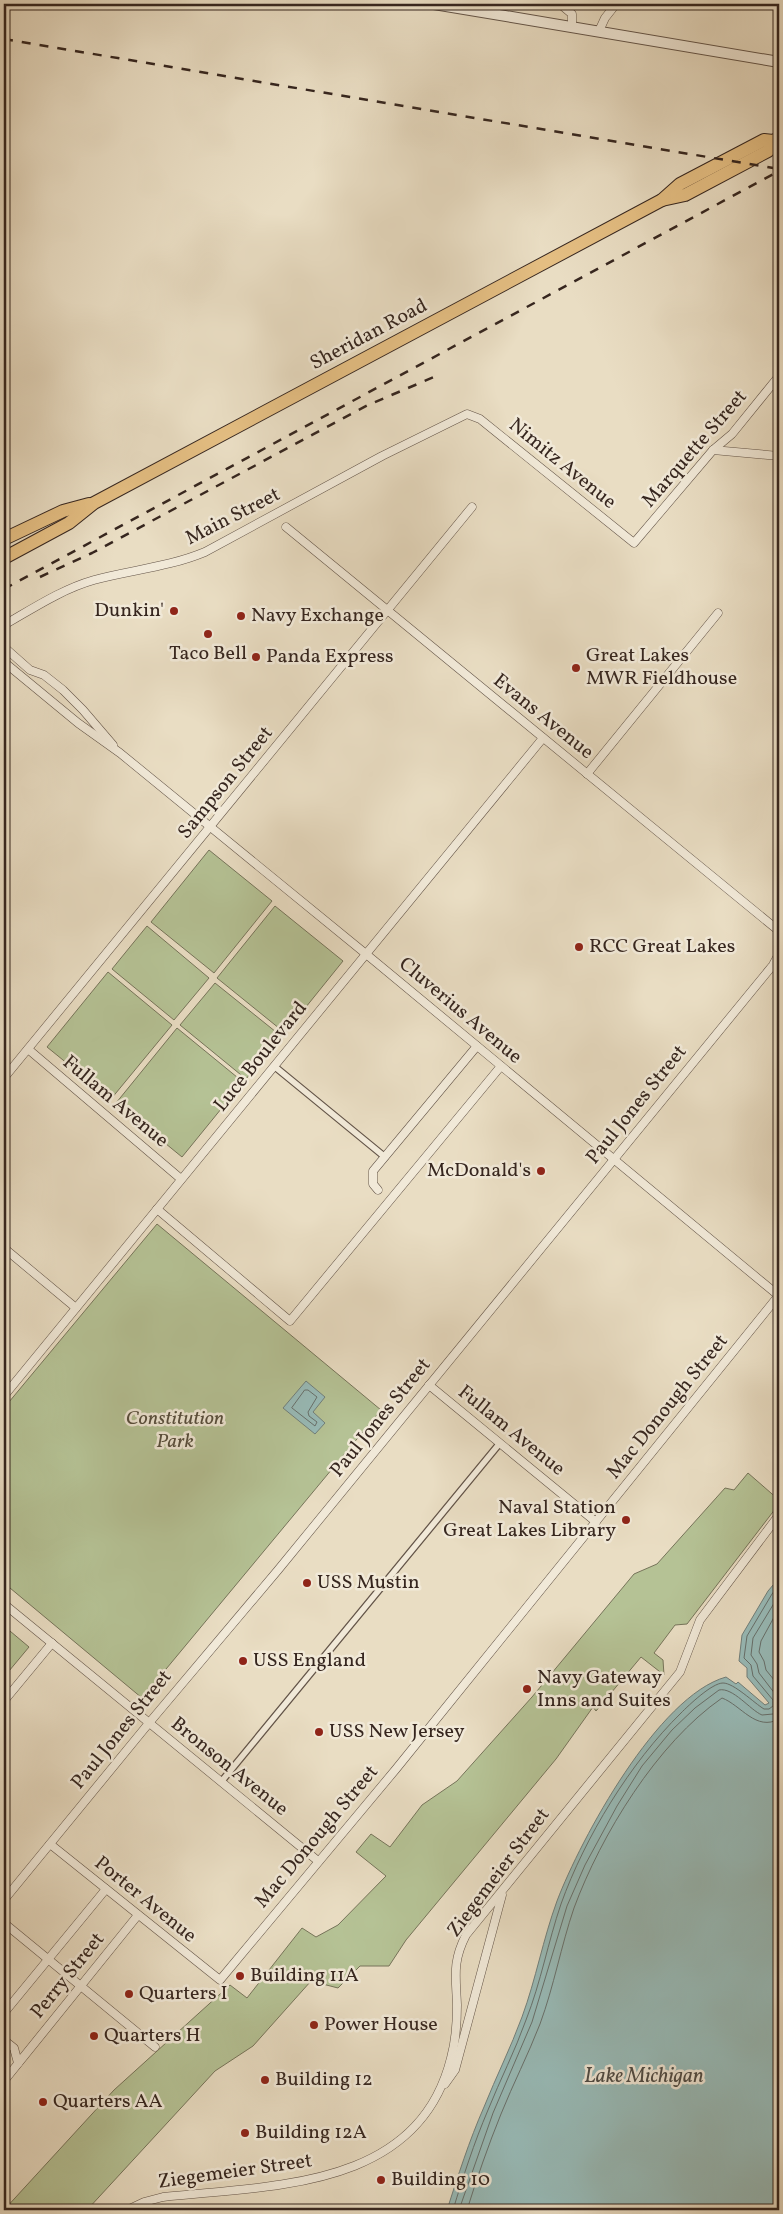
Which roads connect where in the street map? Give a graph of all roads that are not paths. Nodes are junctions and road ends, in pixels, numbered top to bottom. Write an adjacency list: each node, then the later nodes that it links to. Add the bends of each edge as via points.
1 (434, 4): 4 (street)
2 (560, 4): 4 (street, via 572,14)
3 (616, 4): 5 (street, via 604,18)
4 (572, 26): 5 (street)
5 (599, 31): 6 (street)
6 (779, 62)
7 (776, 140): 12 (highway, Sheridan Road, via 755,144 680,184 662,200)
8 (779, 376): 10 (street, Marquette Street, via 732,434)
9 (467, 414): 16 (street, Nimitz Avenue, via 480,419); 20 (street, Main Street, via 206,552 176,563 83,584)
10 (713, 450): 11 (street); 16 (street, Marquette Street)
11 (779, 456)
12 (94, 503): 15 (highway, Sheridan Road, via 63,510); 17 (highway, Sheridan Road, via 69,523)
13 (472, 507): 18 (street, Sampson Street)
14 (286, 527): 18 (street, Evans Avenue)
15 (4, 539)
16 (634, 543)
17 (4, 558)
18 (388, 610): 23 (street, Evans Avenue); 26 (street, Sampson Street)
19 (718, 613): 25 (street)
20 (4, 625)
21 (4, 647): 24 (street, Cluverius Avenue, via 30,670 44,675 63,690)
22 (4, 662): 24 (street, Cluverius Avenue)
23 (543, 738): 25 (street, Evans Avenue); 28 (street, Luce Boulevard)
24 (120, 753): 26 (street, Cluverius Avenue)
25 (587, 774): 27 (street, Evans Avenue)
26 (210, 828): 28 (street, Cluverius Avenue); 31 (street, Sampson Street)
27 (779, 931)
28 (366, 954): 30 (street, Cluverius Avenue); 32 (street, Luce Boulevard)
29 (779, 954): 36 (street, Paul Jones Street)
30 (477, 1046): 33 (street, Cluverius Avenue); 35 (street)
31 (28, 1049): 34 (street, Sampson Street); 37 (street, Fullam Avenue)
32 (274, 1066): 35 (street); 37 (street, Luce Boulevard)
33 (501, 1066): 36 (street, Cluverius Avenue); 39 (street, via 290,1321)
34 (4, 1078)
35 (385, 1157): 38 (street, via 372,1176)
36 (614, 1159): 41 (street, Cluverius Avenue); 43 (street, Paul Jones Street)
37 (181, 1180): 39 (street, Luce Boulevard)
38 (378, 1190)
39 (157, 1208): 42 (street, Luce Boulevard)
40 (4, 1248): 42 (street)
41 (779, 1296): 47 (street, Mac Donough Street)
42 (76, 1308): 44 (street, Luce Boulevard)
43 (429, 1385): 45 (street, Fullam Avenue); 51 (street, Paul Jones Street)
44 (4, 1396)
45 (500, 1443): 47 (street, Fullam Avenue); 52 (street)
46 (779, 1515): 56 (street, Ziegemeier Street, via 700,1620 680,1672)
47 (596, 1522): 54 (street, Mac Donough Street)
48 (4, 1604): 49 (street, Bronson Avenue)
49 (52, 1643): 50 (street); 51 (street, Bronson Avenue)
50 (4, 1701)
51 (149, 1722): 52 (street, Bronson Avenue); 53 (street, Paul Jones Street)
52 (221, 1782): 54 (street, Bronson Avenue)
53 (50, 1844): 55 (street, Porter Avenue); 57 (street, Paul Jones Street)
54 (318, 1861): 61 (street, Mac Donough Street)
55 (106, 1889): 58 (street, Porter Avenue); 60 (street)
56 (503, 1890): 68 (street, via 455,2070); 68 (street, Ziegemeier Street, via 466,1935 456,1961 456,2038 449,2066)
57 (4, 1900)
58 (138, 1915): 61 (street, Porter Avenue); 62 (street, Perry Street)
59 (4, 1923): 60 (street)
60 (47, 1959): 62 (street); 63 (street)
61 (220, 1980)
62 (80, 1986): 65 (street); 66 (street, Perry Street)
63 (4, 2013)
64 (4, 2040): 66 (street, via 14,2048)
65 (155, 2047)
66 (18, 2063): 67 (street, Perry Street)
67 (4, 2081)
68 (436, 2095): 69 (street, Ziegemeier Street, via 408,2134 386,2150 347,2170 305,2181 163,2197)
69 (127, 2210)

